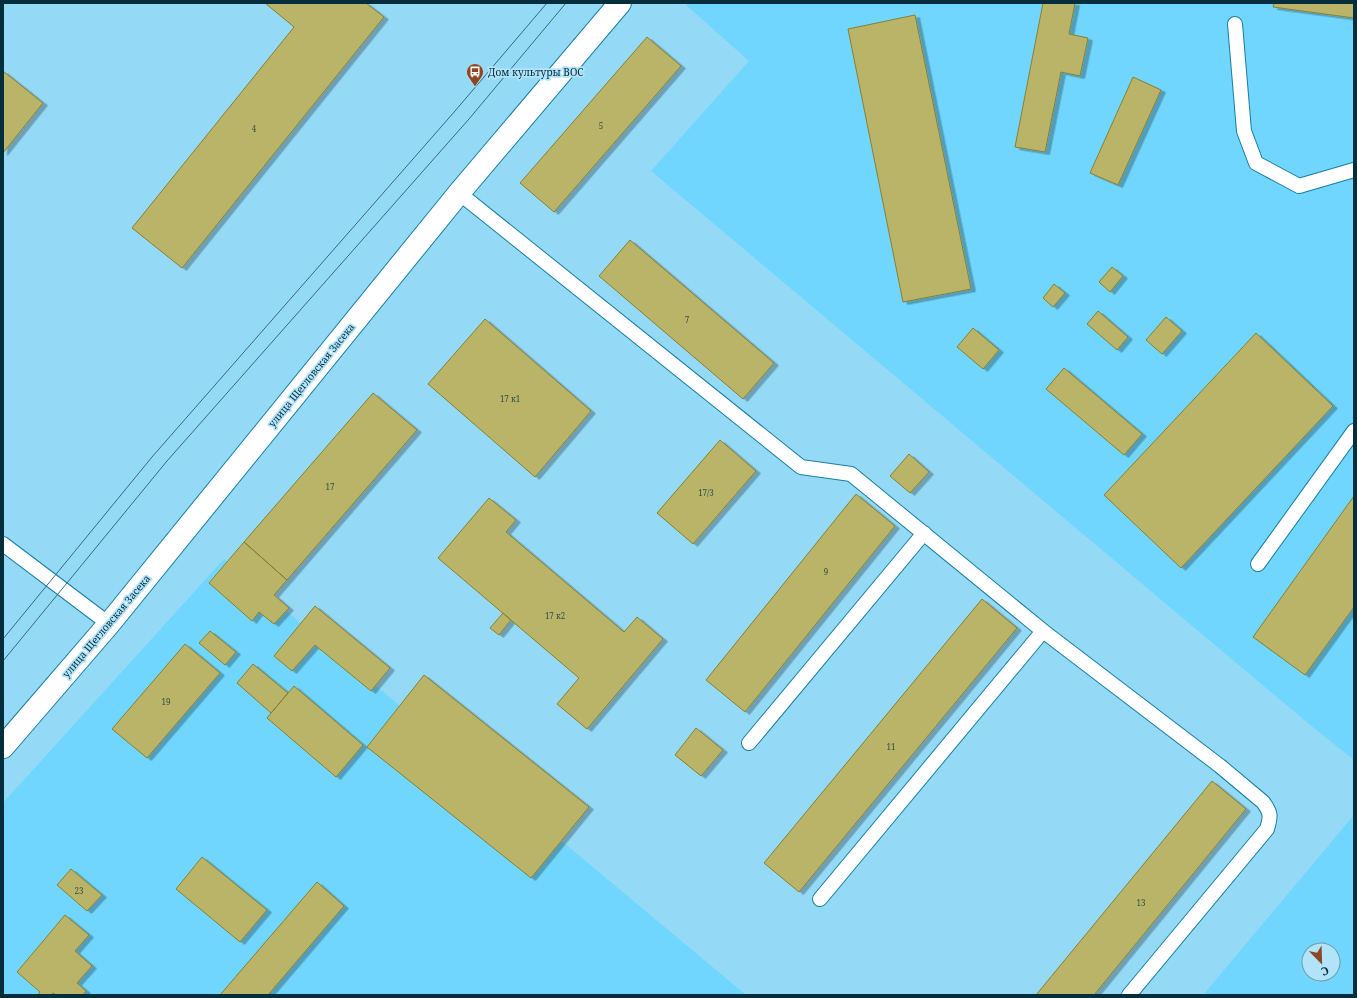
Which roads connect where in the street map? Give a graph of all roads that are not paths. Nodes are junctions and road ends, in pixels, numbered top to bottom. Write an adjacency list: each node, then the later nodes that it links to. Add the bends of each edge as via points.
1 (620, 3): 4 (street, улица Щегловская Засека)
2 (1235, 24): 3 (lane, via 1244,131 1256,163 1299,186)
3 (1354, 170)
4 (458, 193): 6 (lane, via 801,467 851,474); 9 (street, улица Щегловская Засека)
5 (1354, 431): 8 (lane)
6 (924, 533): 10 (lane); 11 (lane)
7 (3, 544): 9 (lane)
8 (1258, 564)
9 (109, 624): 12 (street, улица Щегловская Засека)
10 (1043, 631): 13 (lane); 14 (lane, via 1220,766 1268,809 1270,818 1267,829)
11 (749, 743)
12 (3, 746)
13 (820, 899)
14 (1129, 995)

